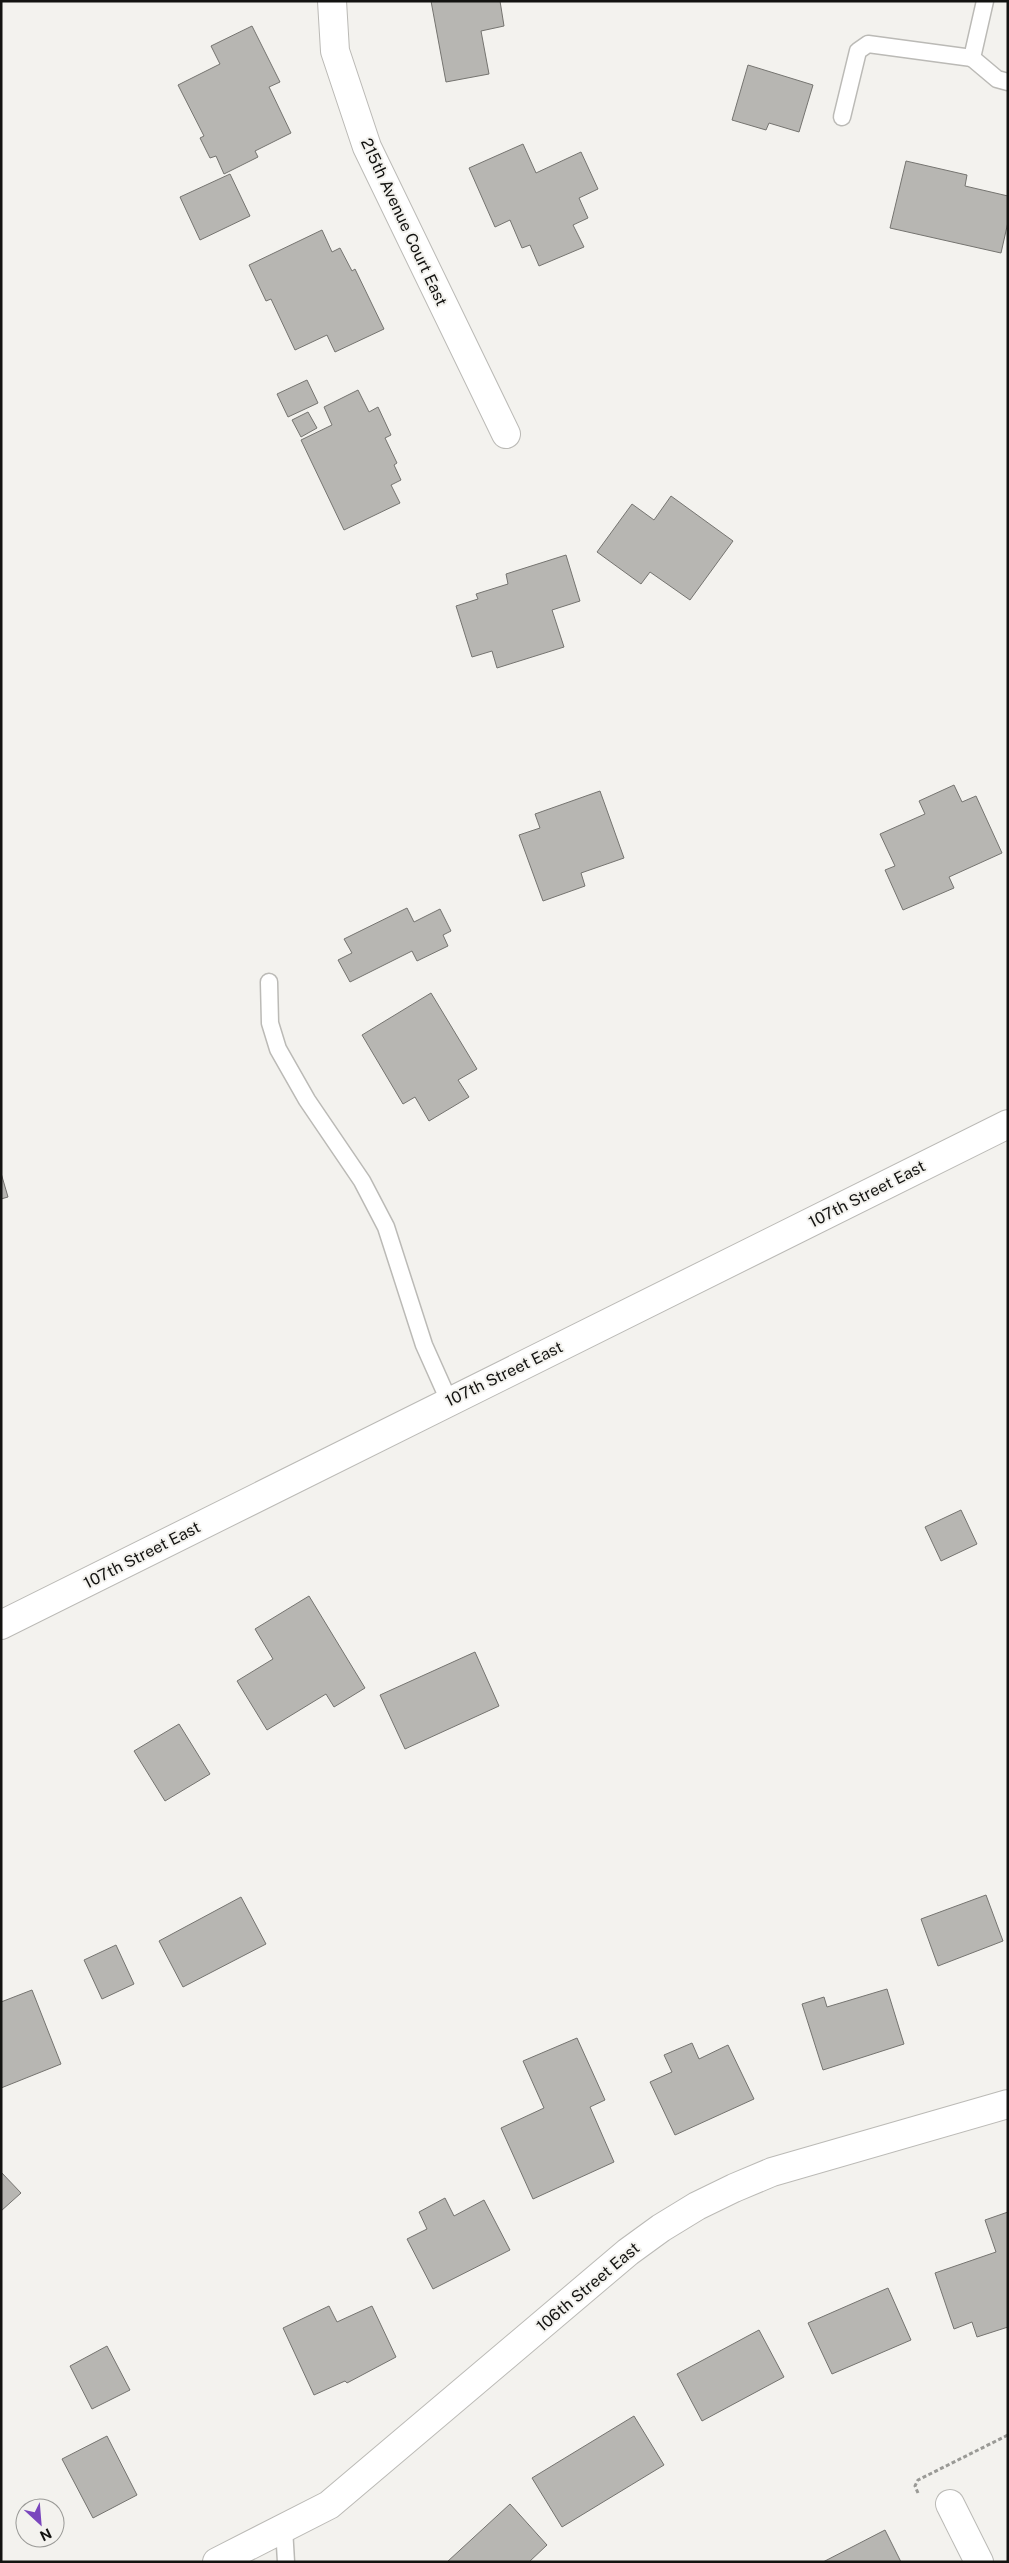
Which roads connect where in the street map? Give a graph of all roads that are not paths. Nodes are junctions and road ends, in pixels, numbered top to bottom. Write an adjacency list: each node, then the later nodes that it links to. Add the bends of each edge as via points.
1 (332, 1): 6 (street, 215th Avenue Court East, via 335,51 367,147)
2 (985, 1): 3 (lane)
3 (972, 58): 4 (lane, via 997,79); 5 (lane, via 868,44 858,52)
4 (1008, 82)
5 (842, 117)
6 (506, 434)
7 (268, 982): 9 (lane, via 270,1023 278,1049 307,1100 362,1181 386,1227 424,1345)
8 (1008, 1124): 9 (street, 107th Street East)
9 (449, 1401): 10 (street, 107th Street East)
10 (1, 1625)
11 (1008, 2104): 13 (street, 106th Street East, via 772,2172 697,2206 628,2252 329,2506)
12 (950, 2504): 16 (street)
13 (284, 2528): 14 (street, 106th Street East); 15 (lane)
14 (217, 2562)
15 (286, 2562)
16 (979, 2562)

